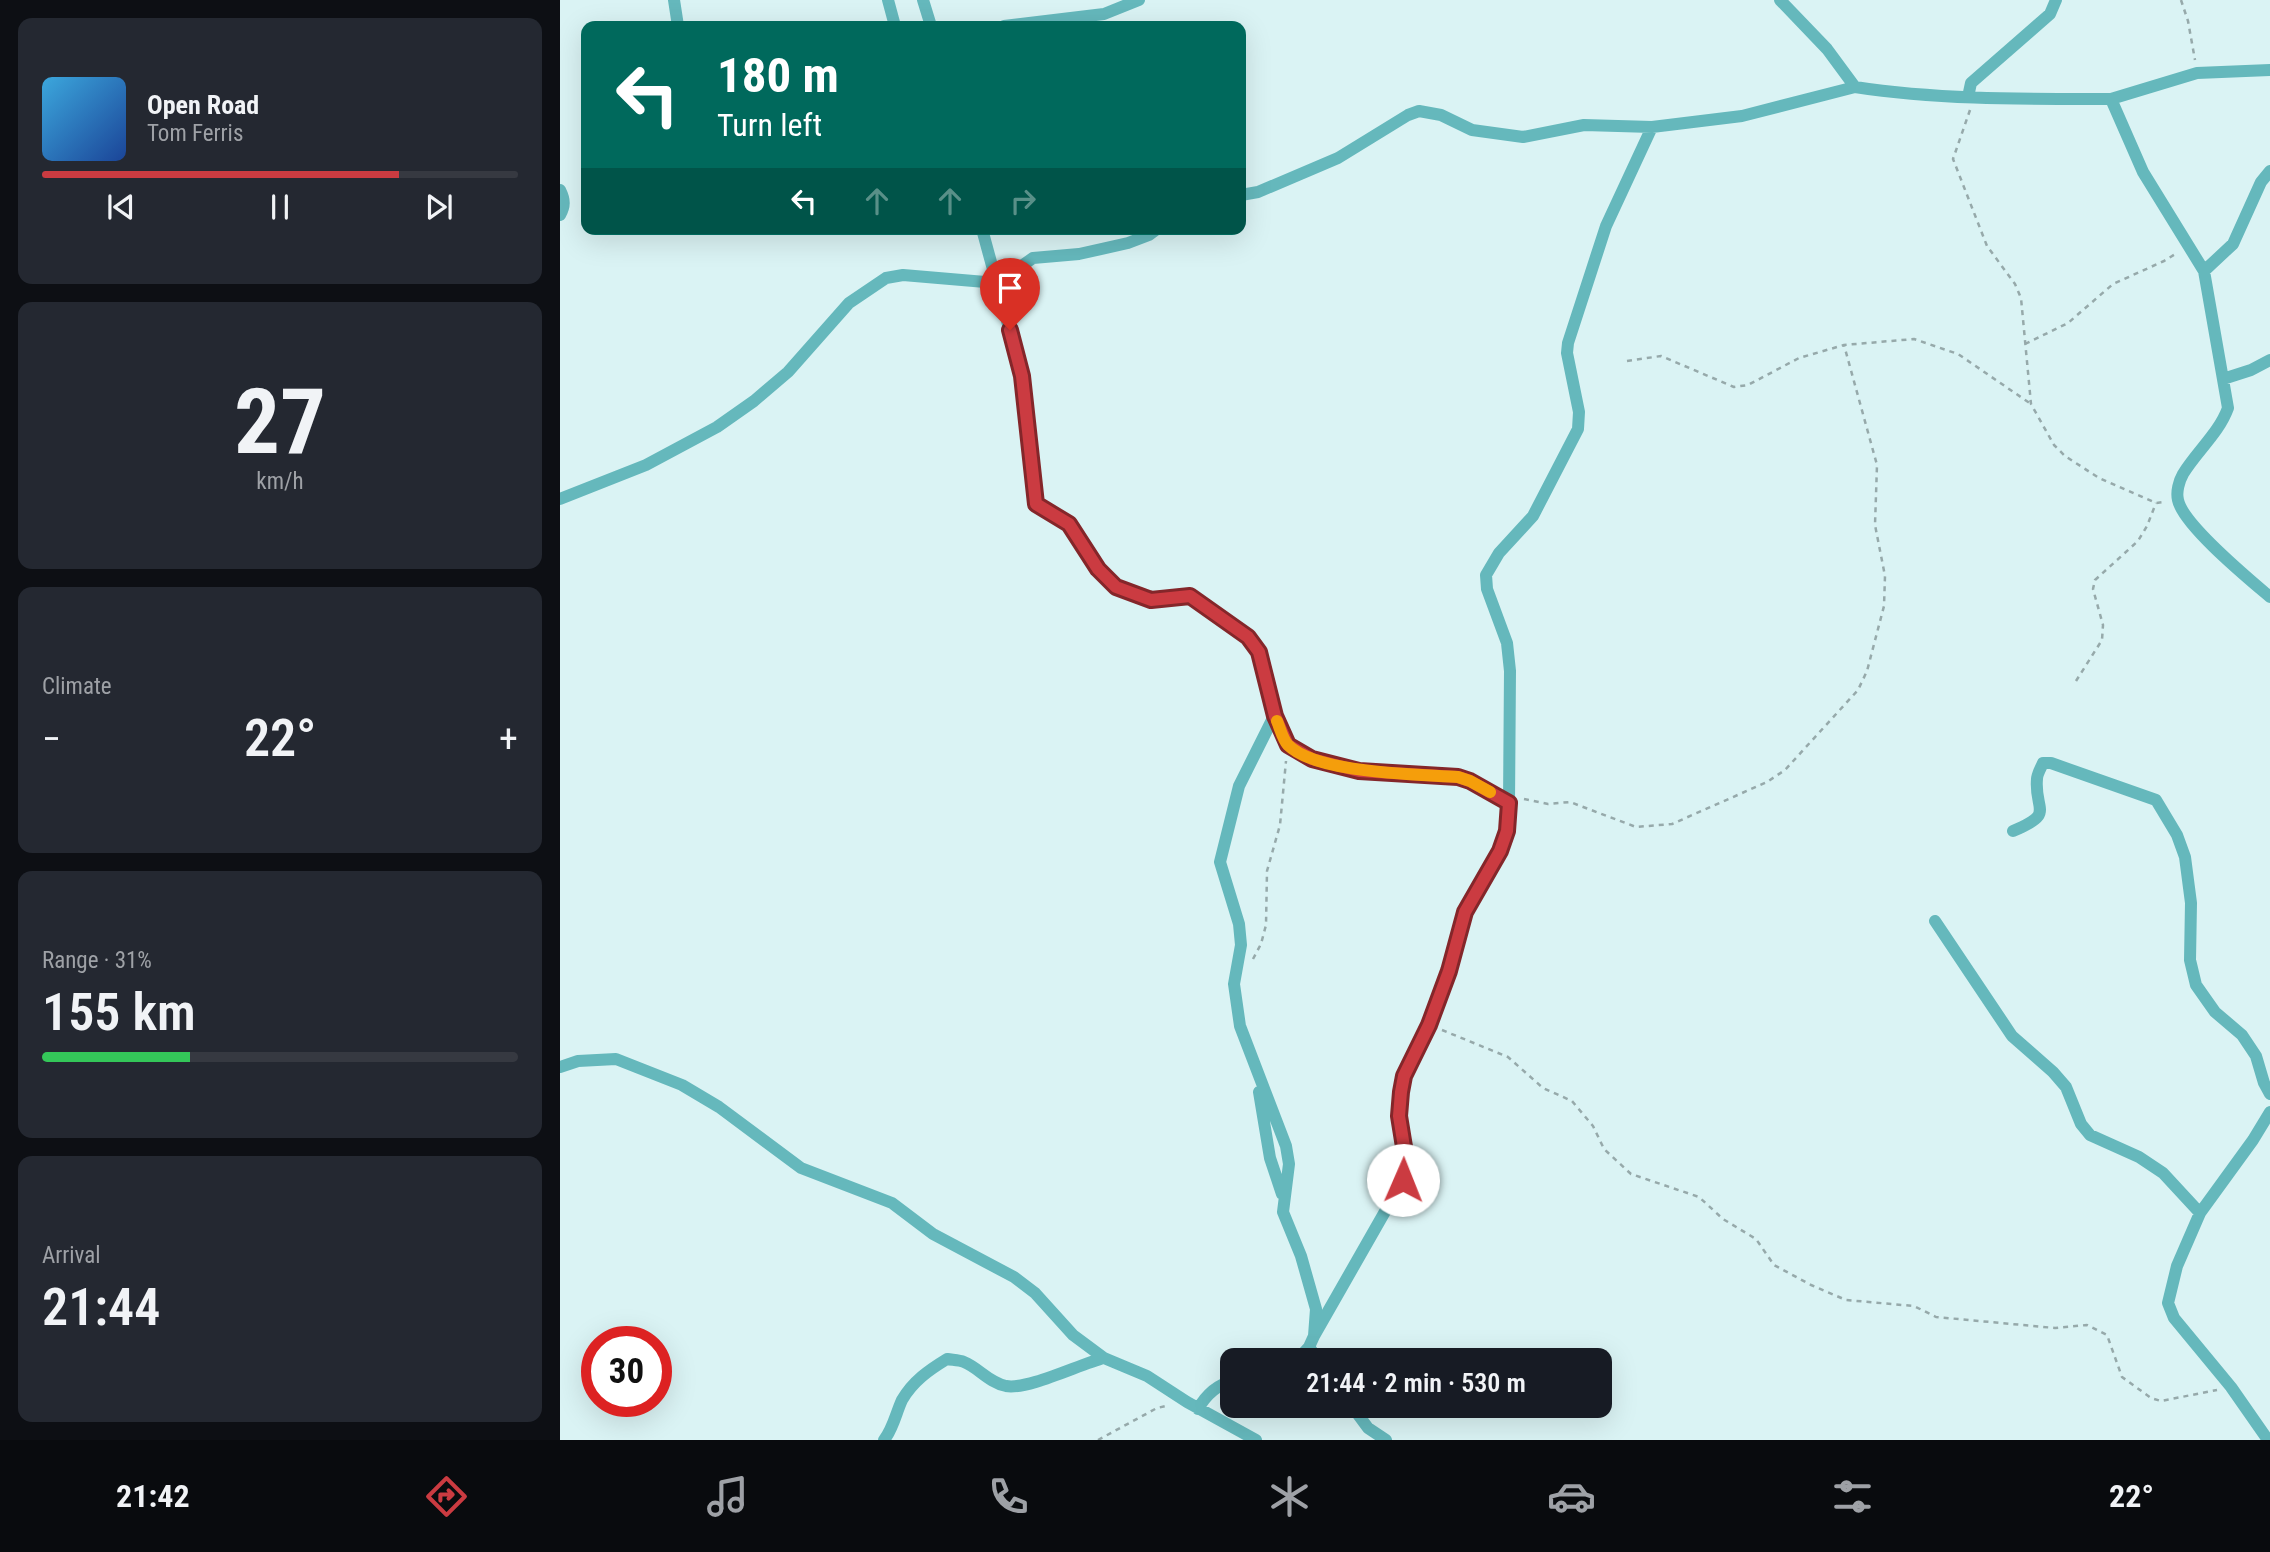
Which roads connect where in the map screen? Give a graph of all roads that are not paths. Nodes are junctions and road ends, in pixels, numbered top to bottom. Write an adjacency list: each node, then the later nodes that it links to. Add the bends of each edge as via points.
1 (674, 0): 7 (street)
2 (888, 0): 8 (street)
3 (923, 0): 9 (street)
4 (1139, 0): 10 (street, via 1104,14)
5 (1780, 0): 12 (street, via 1827,49)
6 (2056, 0): 13 (street, via 2050,14 1971,83)
7 (677, 21)
8 (894, 21)
9 (929, 21)
10 (1046, 21)
11 (2270, 70): 14 (street, via 2197,73)
12 (1855, 87): 13 (street); 15 (street, via 1742,116)
13 (1968, 97): 14 (street)
14 (2111, 99): 22 (street, via 2143,172)
15 (1652, 127): 18 (street, via 1584,125 1523,137 1472,130 1441,115 1419,111 1338,158); 29 (street, via 1606,226 1568,343 1578,429 1533,516 1499,553 1486,575 1486,589 1507,643 1510,671)
16 (2270, 172): 22 (street, via 2232,244)
17 (560, 191): 19 (street, via 564,207)
18 (1246, 194)
19 (560, 215)
20 (984, 235): 23 (street)
21 (1149, 235): 23 (street, via 1079,254 1033,258)
22 (2204, 271): 25 (street)
23 (997, 282): 26 (street, via 903,275 886,278 849,303 788,372 717,428 646,465); 28 (street, via 1022,376 1036,504 1069,524 1098,569 1116,587 1151,600 1190,596 1248,637 1259,652)
24 (2270, 360): 25 (street)
25 (2223, 379): 27 (street, via 2228,408 2224,419 2179,482 2178,500 2187,517 2227,560)
26 (560, 499)
27 (2270, 597)
28 (1275, 716): 29 (street, via 1288,745 1312,759 1359,771 1458,777); 36 (street, via 1239,786 1220,862 1239,924 1241,945 1234,984 1240,1026 1287,1155 1283,1212 1315,1309)
29 (1510, 799): 36 (street, via 1500,851 1465,912 1429,1025 1404,1076 1399,1116 1405,1153 1403,1180)
30 (2013, 831): 33 (street, via 2038,817 2036,777 2043,763 2155,800 2178,835 2185,857 2192,903 2190,960 2196,985 2215,1012 2242,1035 2256,1056)
31 (1935, 921): 35 (street, via 2011,1036 2066,1087 2090,1135 2163,1173)
32 (560, 1067): 39 (street, via 616,1059 682,1085 801,1168 892,1203 933,1234 1014,1277 1073,1335)
33 (2270, 1094)
34 (2270, 1112): 35 (street)
35 (2200, 1213): 46 (street, via 2177,1266 2168,1303 2174,1318)
36 (1312, 1341): 37 (street); 38 (street)
37 (1306, 1348)
38 (1314, 1348)
39 (1104, 1358): 41 (street, via 1147,1376); 43 (street, via 1037,1382 1008,1387 964,1362 947,1359 912,1386)
40 (1220, 1385): 41 (street)
41 (1192, 1405): 44 (street)
42 (1361, 1418): 45 (street)
43 (884, 1440)
44 (1256, 1440)
45 (1386, 1440)
46 (2268, 1440)

